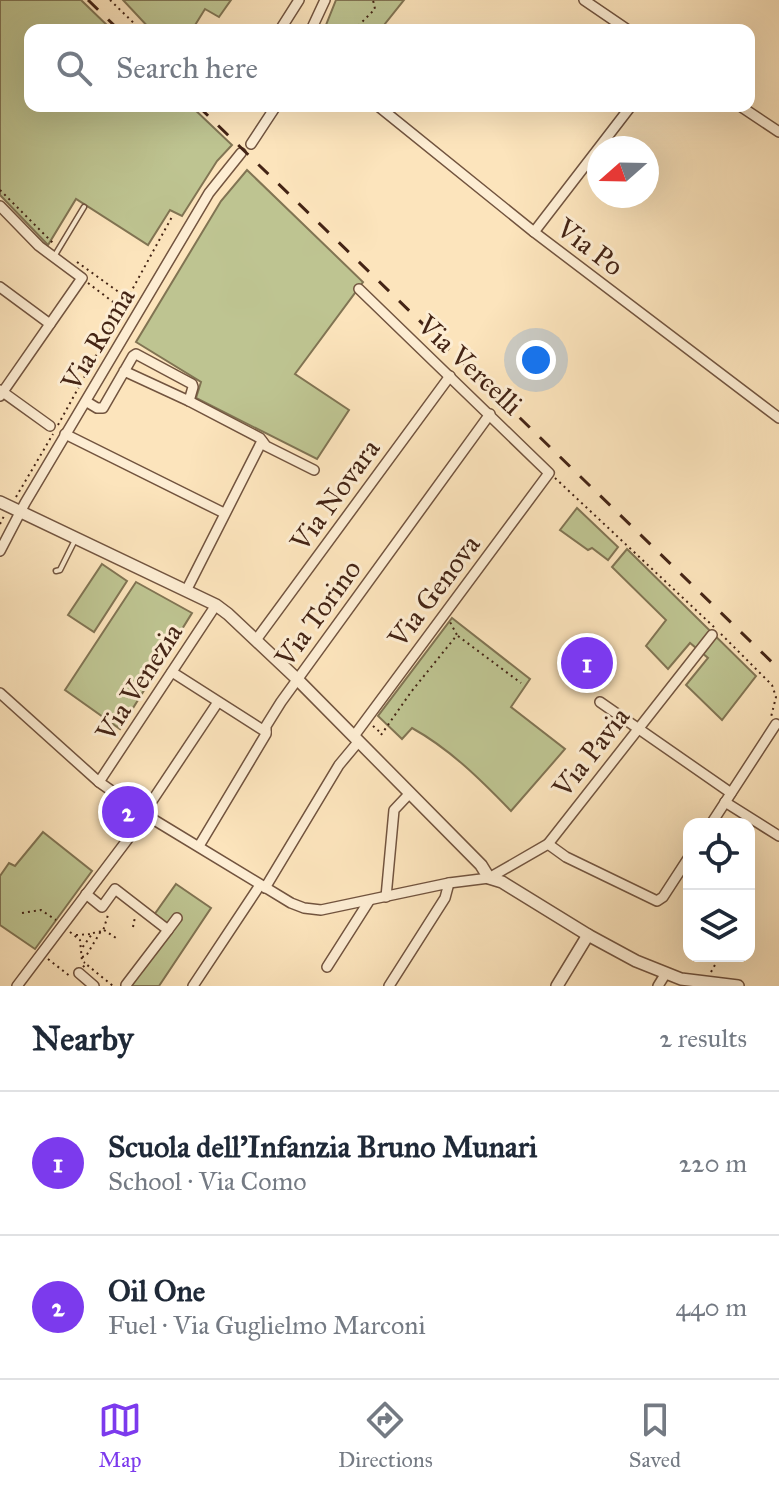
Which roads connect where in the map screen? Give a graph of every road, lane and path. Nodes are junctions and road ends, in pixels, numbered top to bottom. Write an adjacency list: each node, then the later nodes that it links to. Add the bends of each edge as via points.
1 (110, 0): 6 (path)
2 (299, 0): 7 (street)
3 (325, 0): 8 (street)
4 (373, 0): 9 (path, via 375,9)
5 (584, 0): 10 (street)
6 (135, 24)
7 (284, 24)
8 (314, 24)
9 (360, 24)
10 (619, 24)
11 (272, 112): 16 (street)
12 (385, 112): 21 (street, Via Po)
13 (626, 112): 21 (street)
14 (749, 112): 15 (street)
15 (779, 132)
16 (251, 144)
17 (241, 153): 32 (street, Via Roma, via 209,193)
18 (0, 206): 22 (street)
19 (84, 207): 22 (lane)
20 (173, 215): 26 (path)
21 (534, 232): 34 (street, Via Po)
22 (54, 257): 23 (street)
23 (82, 278): 26 (path); 27 (street)
24 (0, 287): 27 (street)
25 (359, 289): 29 (street, Via Vercelli)
26 (122, 308): 40 (path)
27 (50, 324): 30 (street)
28 (124, 371): 31 (street); 31 (street, via 133,356 141,355 192,384); 32 (street, via 103,408)
29 (450, 376): 33 (street, Via Vercelli); 50 (street, Via Novara)
30 (1, 392): 35 (street)
31 (189, 401): 37 (street)
32 (87, 402): 36 (street, Via Roma)
33 (490, 414): 39 (street, Via Vercelli); 52 (street, Via Torino)
34 (779, 418)
35 (50, 426)
36 (65, 434): 40 (street, Via Roma); 41 (street)
37 (262, 441): 38 (street); 41 (street)
38 (314, 470)
39 (549, 473): 47 (street, Via Genova); 57 (path, via 767,677 775,691 770,716)
40 (9, 507): 42 (street); 43 (street, Via Roma)
41 (224, 513): 45 (street)
42 (76, 538): 44 (lane); 45 (street)
43 (0, 551)
44 (56, 571)
45 (186, 591): 46 (street)
46 (216, 605): 50 (street); 51 (street, Via Venezia)
47 (444, 615): 48 (path); 61 (street, Via Genova)
48 (457, 635): 53 (path); 60 (path)
49 (712, 635): 58 (street, Via Pavia)
50 (256, 640): 52 (street)
51 (172, 672): 55 (street); 62 (street, Via Venezia)
52 (297, 679): 59 (street, Via Torino); 61 (street)
53 (521, 683)
54 (0, 693): 62 (street)
55 (218, 702): 59 (street); 65 (street)
56 (600, 702): 58 (street)
57 (776, 724): 64 (street)
58 (637, 728): 64 (street); 68 (street, Via Pavia)
59 (266, 732): 69 (street, Via Torino)
60 (381, 735)
61 (356, 739): 63 (street); 74 (street, Via Genova)
62 (99, 782): 65 (street)
63 (410, 793): 72 (street); 77 (street, via 394,810)
64 (728, 798): 66 (street); 67 (street)
65 (145, 814): 69 (street); 71 (street)
66 (715, 818)
67 (779, 836)
68 (548, 844): 70 (street, via 657,901); 72 (street, Via Pavia)
69 (199, 846): 74 (street)
70 (683, 866)
71 (99, 877): 75 (street); 76 (street)
72 (489, 878): 73 (street); 84 (street)
73 (449, 883): 77 (street); 98 (street, via 445,898)
74 (262, 886): 78 (street, via 312,910); 97 (street, Via Genova)
75 (115, 889): 76 (street, via 102,907); 82 (street)
76 (86, 894): 95 (street)
77 (386, 897): 78 (street)
78 (369, 901): 90 (street)
79 (108, 915): 81 (path)
80 (177, 918): 82 (street)
81 (102, 930): 83 (path); 86 (path); 88 (path)
82 (168, 930): 94 (street)
83 (92, 934): 85 (path); 87 (path)
84 (588, 935): 92 (street); 99 (street)
85 (75, 936)
86 (116, 938)
87 (81, 949)
88 (82, 957)
89 (717, 962): 93 (path)
90 (327, 967)
91 (79, 973): 96 (street)
92 (666, 973): 93 (street); 100 (street)
93 (705, 982): 101 (street)
94 (126, 985)
95 (17, 986)
96 (94, 986)
97 (193, 986)
98 (389, 986)
99 (557, 986)
100 (658, 986)
101 (738, 986)

